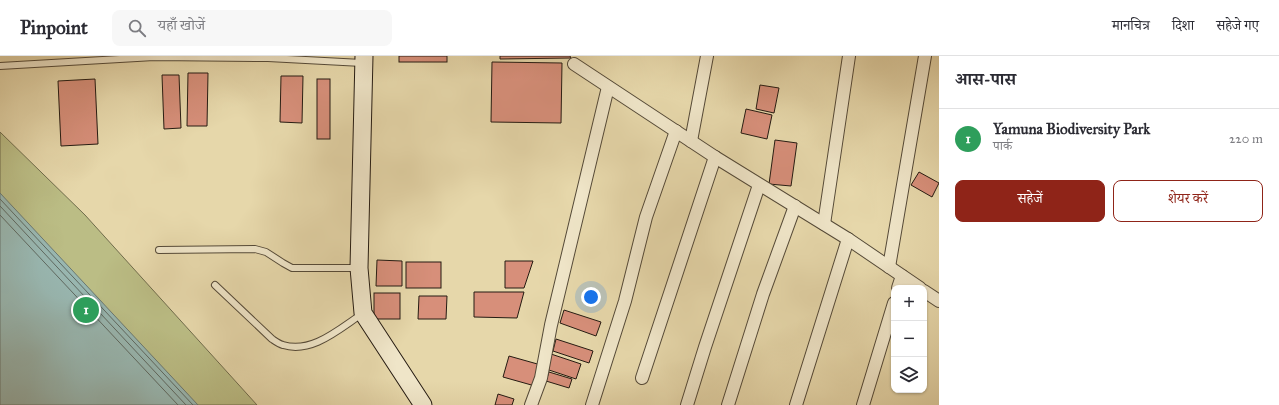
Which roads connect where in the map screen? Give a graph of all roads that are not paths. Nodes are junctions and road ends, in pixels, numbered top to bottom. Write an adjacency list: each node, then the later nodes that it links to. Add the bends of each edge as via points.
1 (707, 56): 9 (street)
2 (849, 56): 13 (street)
3 (925, 56): 16 (street)
4 (364, 59): 6 (lane, via 154,57); 17 (street)
5 (574, 64): 7 (street)
6 (0, 66)
7 (608, 87): 8 (street); 27 (street, via 551,325 541,378)
8 (676, 131): 9 (street); 28 (street, via 646,217 625,302)
9 (691, 141): 10 (street)
10 (715, 157): 11 (street); 25 (street)
11 (758, 185): 12 (street); 29 (street)
12 (795, 206): 13 (street); 30 (street, via 763,294)
13 (824, 224): 14 (street)
14 (848, 239): 16 (street); 31 (street)
15 (159, 250): 17 (lane, via 255,249 266,252 292,268)
16 (889, 267): 18 (street)
17 (359, 268): 23 (street)
18 (900, 282): 20 (street)
19 (215, 285): 23 (lane, via 272,339 283,345 298,347 311,344)
20 (910, 285)
21 (927, 293): 22 (street)
22 (939, 301)
23 (363, 313): 26 (street)
24 (891, 313): 32 (street)
25 (642, 378)
26 (423, 405)
27 (531, 405)
28 (592, 405)
29 (687, 405)
30 (728, 405)
31 (796, 405)
32 (864, 405)

